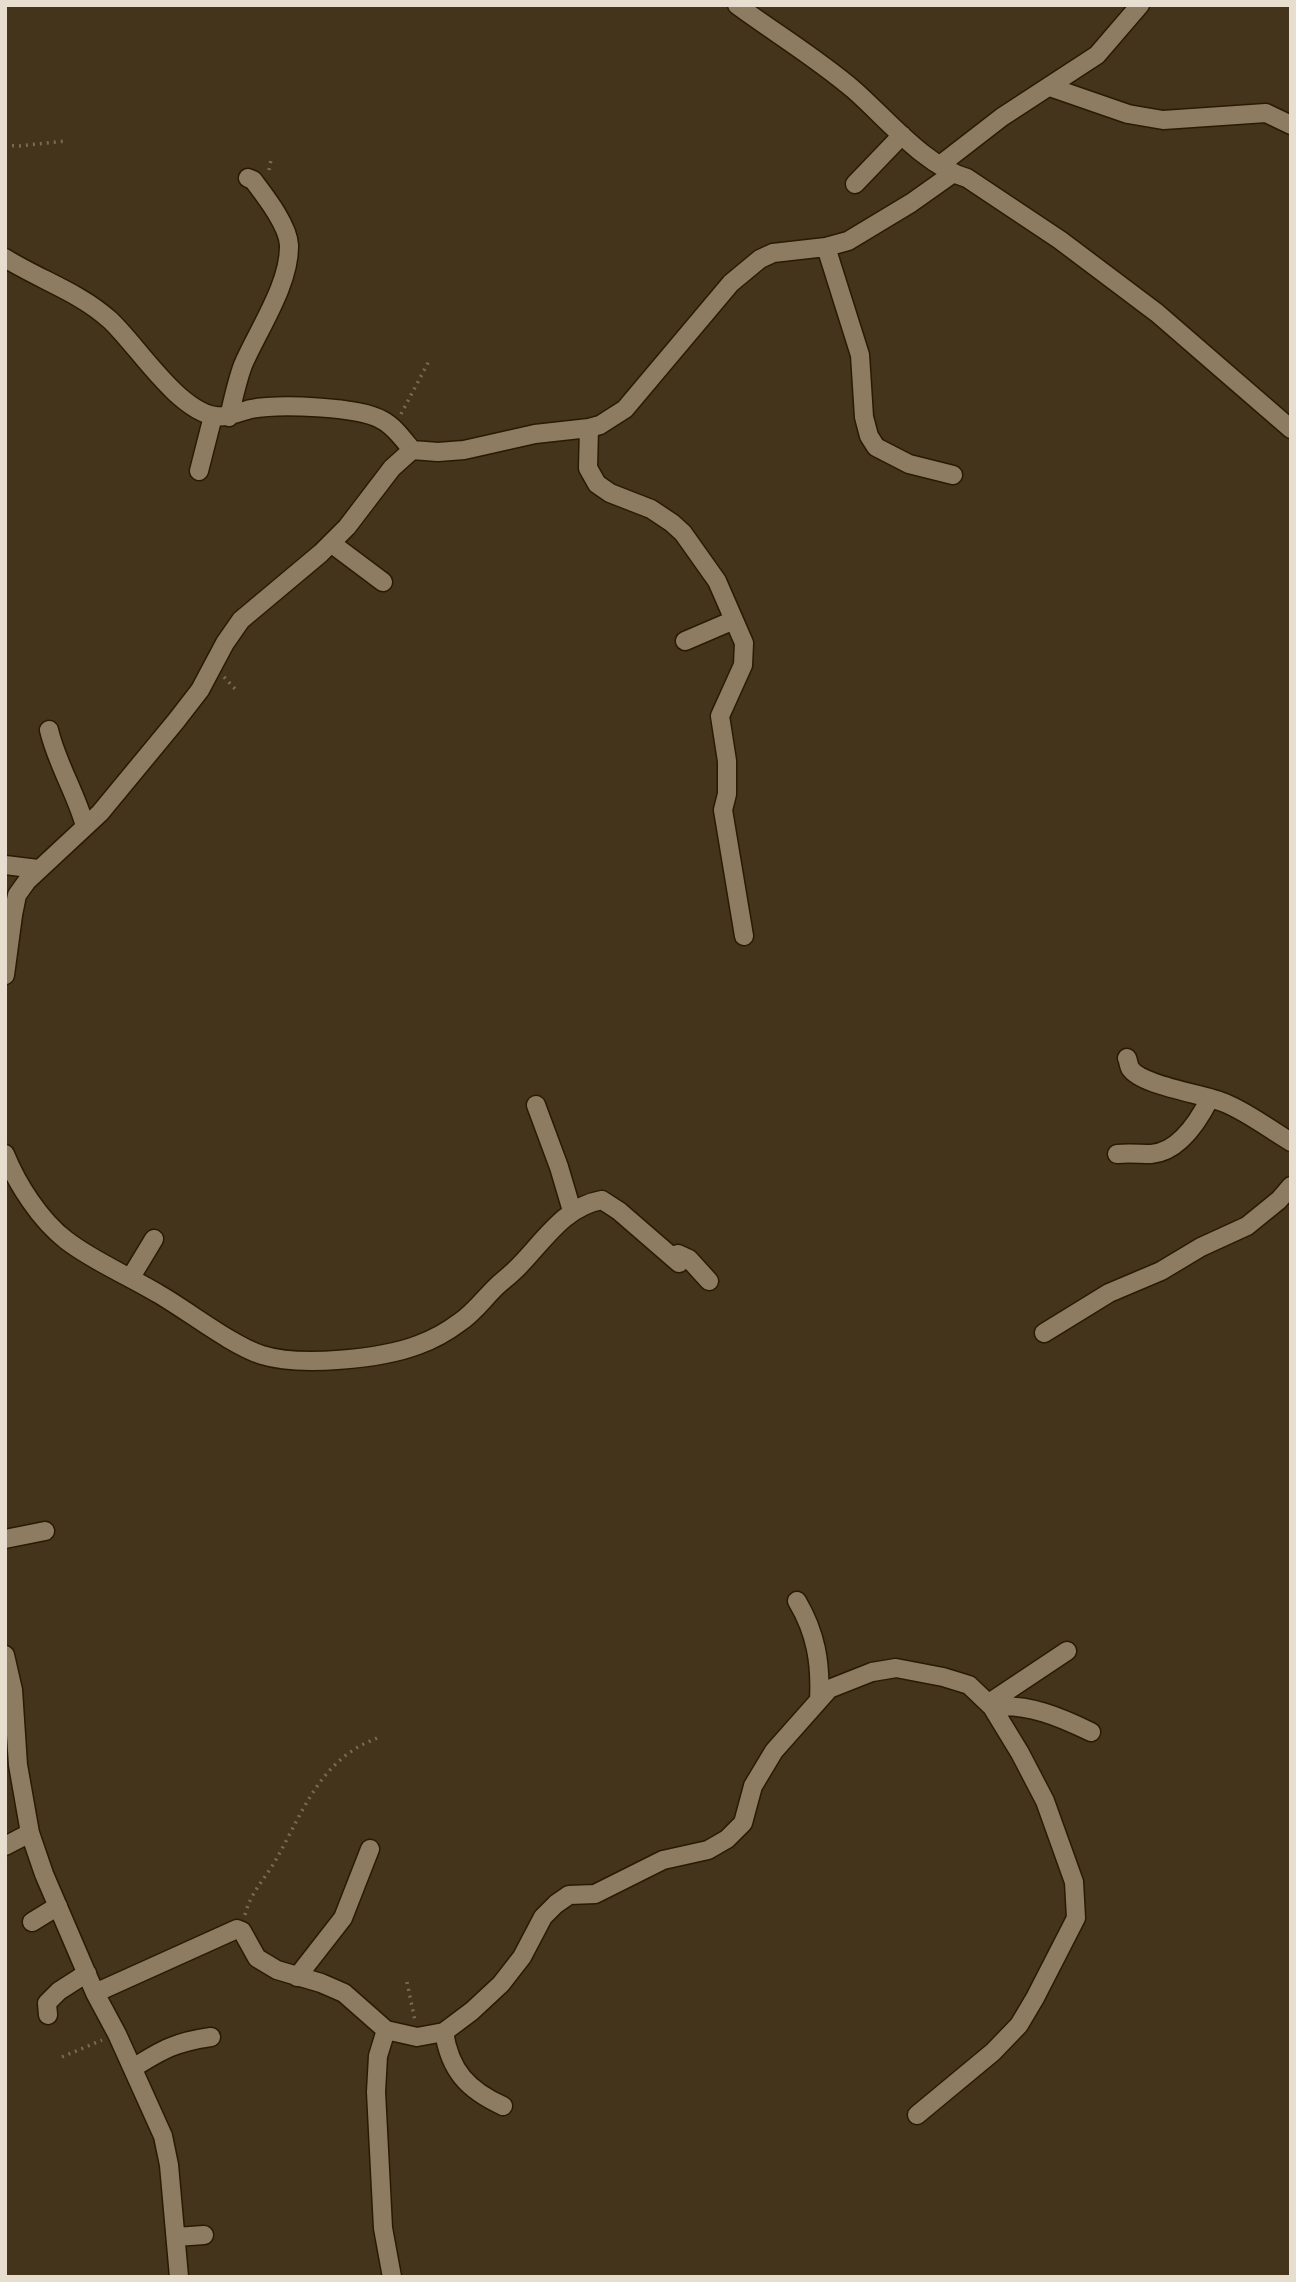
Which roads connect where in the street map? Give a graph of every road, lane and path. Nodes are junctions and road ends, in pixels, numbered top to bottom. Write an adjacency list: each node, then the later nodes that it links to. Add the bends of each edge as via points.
1 (737, 5): 5 (street, via 852,89)
2 (1140, 5): 3 (street, via 1097,55)
3 (1050, 88): 4 (street, via 1128,114 1163,120 1266,113); 8 (street, via 1002,117)
4 (1291, 125)
5 (902, 135): 8 (street); 10 (street)
6 (66, 141): 7 (path)
7 (5, 145)
8 (946, 170): 11 (street, via 911,203 848,241); 17 (street, via 967,178 1157,313)
9 (247, 178): 14 (street, via 274,208 289,243 275,299)
10 (855, 184)
11 (826, 247): 16 (street, via 773,253 749,268 731,283 625,409); 20 (street, via 860,355 869,436 876,447 909,464)
12 (5, 258): 14 (street, via 89,302 177,393 198,409)
13 (429, 360): 15 (path)
14 (221, 416): 15 (street, via 250,409 311,407 381,418); 19 (street)
15 (393, 428): 18 (street)
16 (589, 428): 18 (street, via 464,450); 23 (street, via 589,468 597,484 672,523 700,554)
17 (1291, 429)
18 (412, 450): 21 (street, via 391,468)
19 (199, 471)
20 (954, 475)
21 (331, 543): 22 (street); 26 (street, via 242,620 177,721)
22 (383, 582)
23 (734, 620): 24 (street); 29 (street, via 745,656 720,716 727,761 723,810)
24 (685, 641)
25 (49, 730): 26 (street)
26 (85, 826): 28 (street)
27 (5, 865): 28 (street)
28 (38, 869): 30 (street, via 17,895)
29 (744, 936)
30 (5, 975)
31 (1127, 1058): 32 (street, via 1129,1067 1142,1077)
32 (1210, 1098): 34 (street); 36 (street, via 1200,1118 1175,1146 1152,1154)
33 (536, 1105): 38 (street)
34 (1291, 1142)
35 (5, 1154): 40 (street, via 41,1214 65,1239)
36 (1117, 1154)
37 (1291, 1186): 42 (street, via 1247,1226 1109,1293)
38 (572, 1211): 40 (street, via 462,1321 418,1345 367,1356 325,1360 261,1355); 41 (street, via 602,1200 679,1263 678,1254 689,1259)
39 (155, 1239): 40 (street)
40 (131, 1277)
41 (709, 1281)
42 (1044, 1333)
43 (45, 1531): 44 (street)
44 (5, 1539)
45 (797, 1601): 48 (street, via 813,1633 820,1671)
46 (1067, 1651): 49 (street)
47 (5, 1655): 52 (street)
48 (818, 1700): 49 (street, via 845,1681 896,1668 969,1685); 64 (street, via 774,1751 753,1786 743,1823 727,1839 708,1850 663,1860 595,1894 569,1895 543,1917 501,1984)
49 (991, 1705): 50 (street, via 1037,1710); 71 (street, via 1045,1801 1074,1882 1076,1918 1019,2025 993,2053)
50 (1091, 1732)
51 (379, 1737): 57 (path, via 338,1762 315,1789 248,1902)
52 (30, 1833): 53 (street); 55 (street)
53 (5, 1846)
54 (370, 1849): 59 (street, via 343,1919)
55 (58, 1906): 56 (street); 58 (street)
56 (32, 1922)
57 (242, 1931): 59 (street, via 257,1958); 61 (street, via 232,1930)
58 (87, 1973): 61 (street); 62 (street, via 47,2003)
59 (297, 1978): 63 (street, via 344,1993)
60 (407, 1982): 67 (path)
61 (95, 1993): 65 (street)
62 (48, 2015)
63 (386, 2031): 67 (street); 75 (street, via 378,2056 376,2092 383,2228)
64 (444, 2032): 67 (street); 70 (street, via 446,2048 462,2080)
65 (117, 2034): 68 (path); 69 (street)
66 (211, 2037): 69 (street, via 182,2041)
67 (417, 2037)
68 (62, 2057)
69 (134, 2068): 73 (street, via 163,2136)
70 (503, 2106)
71 (917, 2115)
72 (204, 2235): 73 (street)
73 (176, 2237): 74 (street)
74 (179, 2277)
75 (392, 2277)

